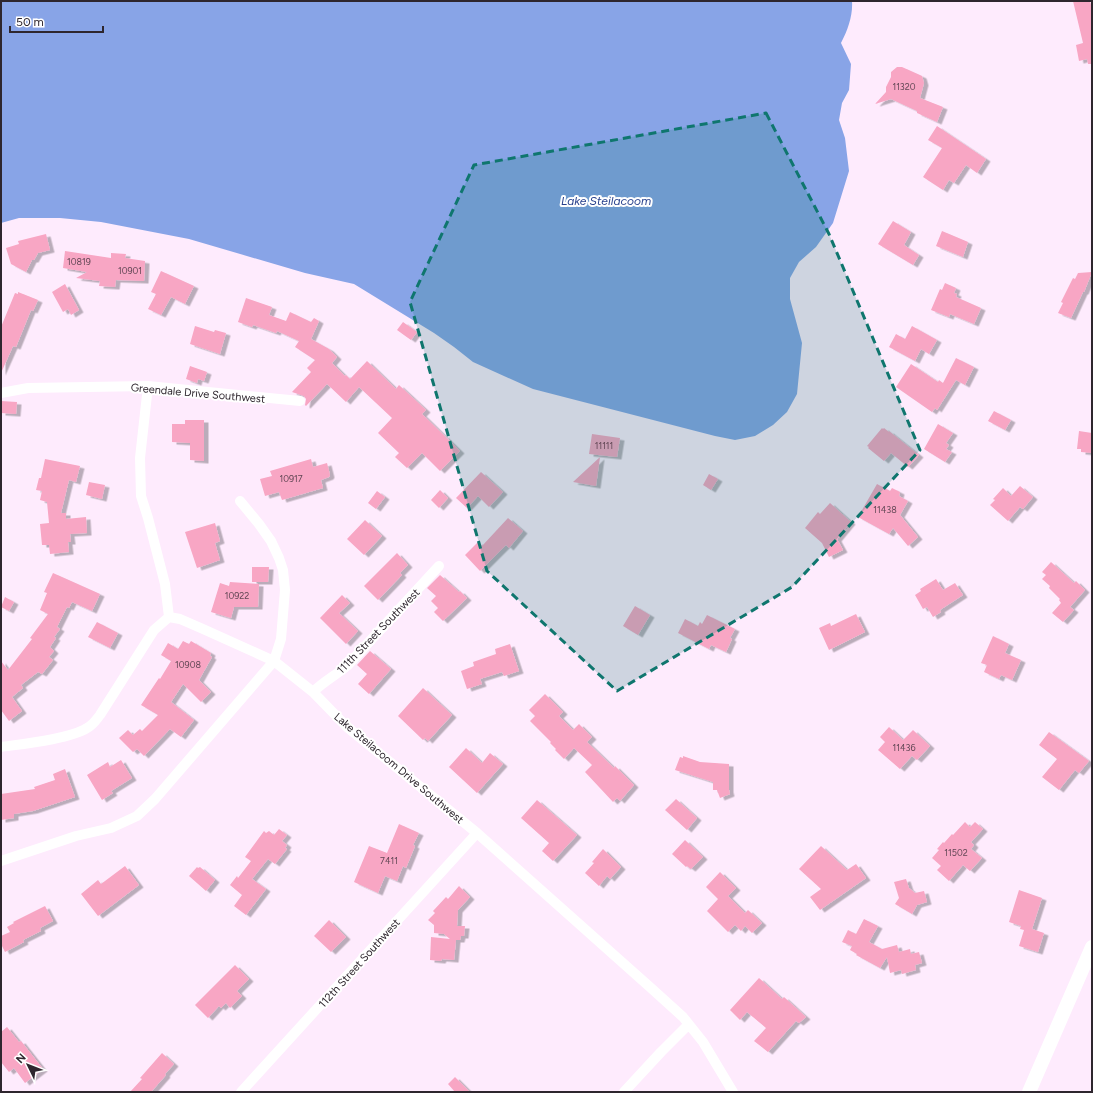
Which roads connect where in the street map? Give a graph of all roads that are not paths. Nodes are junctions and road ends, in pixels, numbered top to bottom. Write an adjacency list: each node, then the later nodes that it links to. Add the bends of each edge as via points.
1 (148, 386): 2 (street, Greendale Drive Southwest, via 28,388); 3 (street, Greendale Drive Southwest); 6 (street, via 140,458 141,496 165,584)
2 (1, 393)
3 (300, 401)
4 (240, 501): 7 (street, via 271,541 283,570 285,590 281,639)
5 (439, 566): 8 (street, 111th Street Southwest, via 347,666)
6 (169, 617): 7 (street, Lake Steilacoom Drive Southwest, via 180,619); 9 (street, via 154,630 100,715 86,730)
7 (274, 661): 8 (street, Lake Steilacoom Drive Southwest); 11 (street, via 155,800 136,816 111,828 76,836)
8 (313, 692): 10 (street, Lake Steilacoom Drive Southwest, via 347,726)
9 (1, 747)
10 (477, 834): 13 (street, Lake Steilacoom Drive Southwest, via 651,988); 14 (street, 112th Street Southwest)
11 (1, 860)
12 (1092, 948): 17 (main road)
13 (688, 1025): 15 (street); 16 (street, Lake Steilacoom Drive Southwest, via 703,1042)
14 (242, 1092)
15 (624, 1092)
16 (733, 1092)
17 (1029, 1092)

